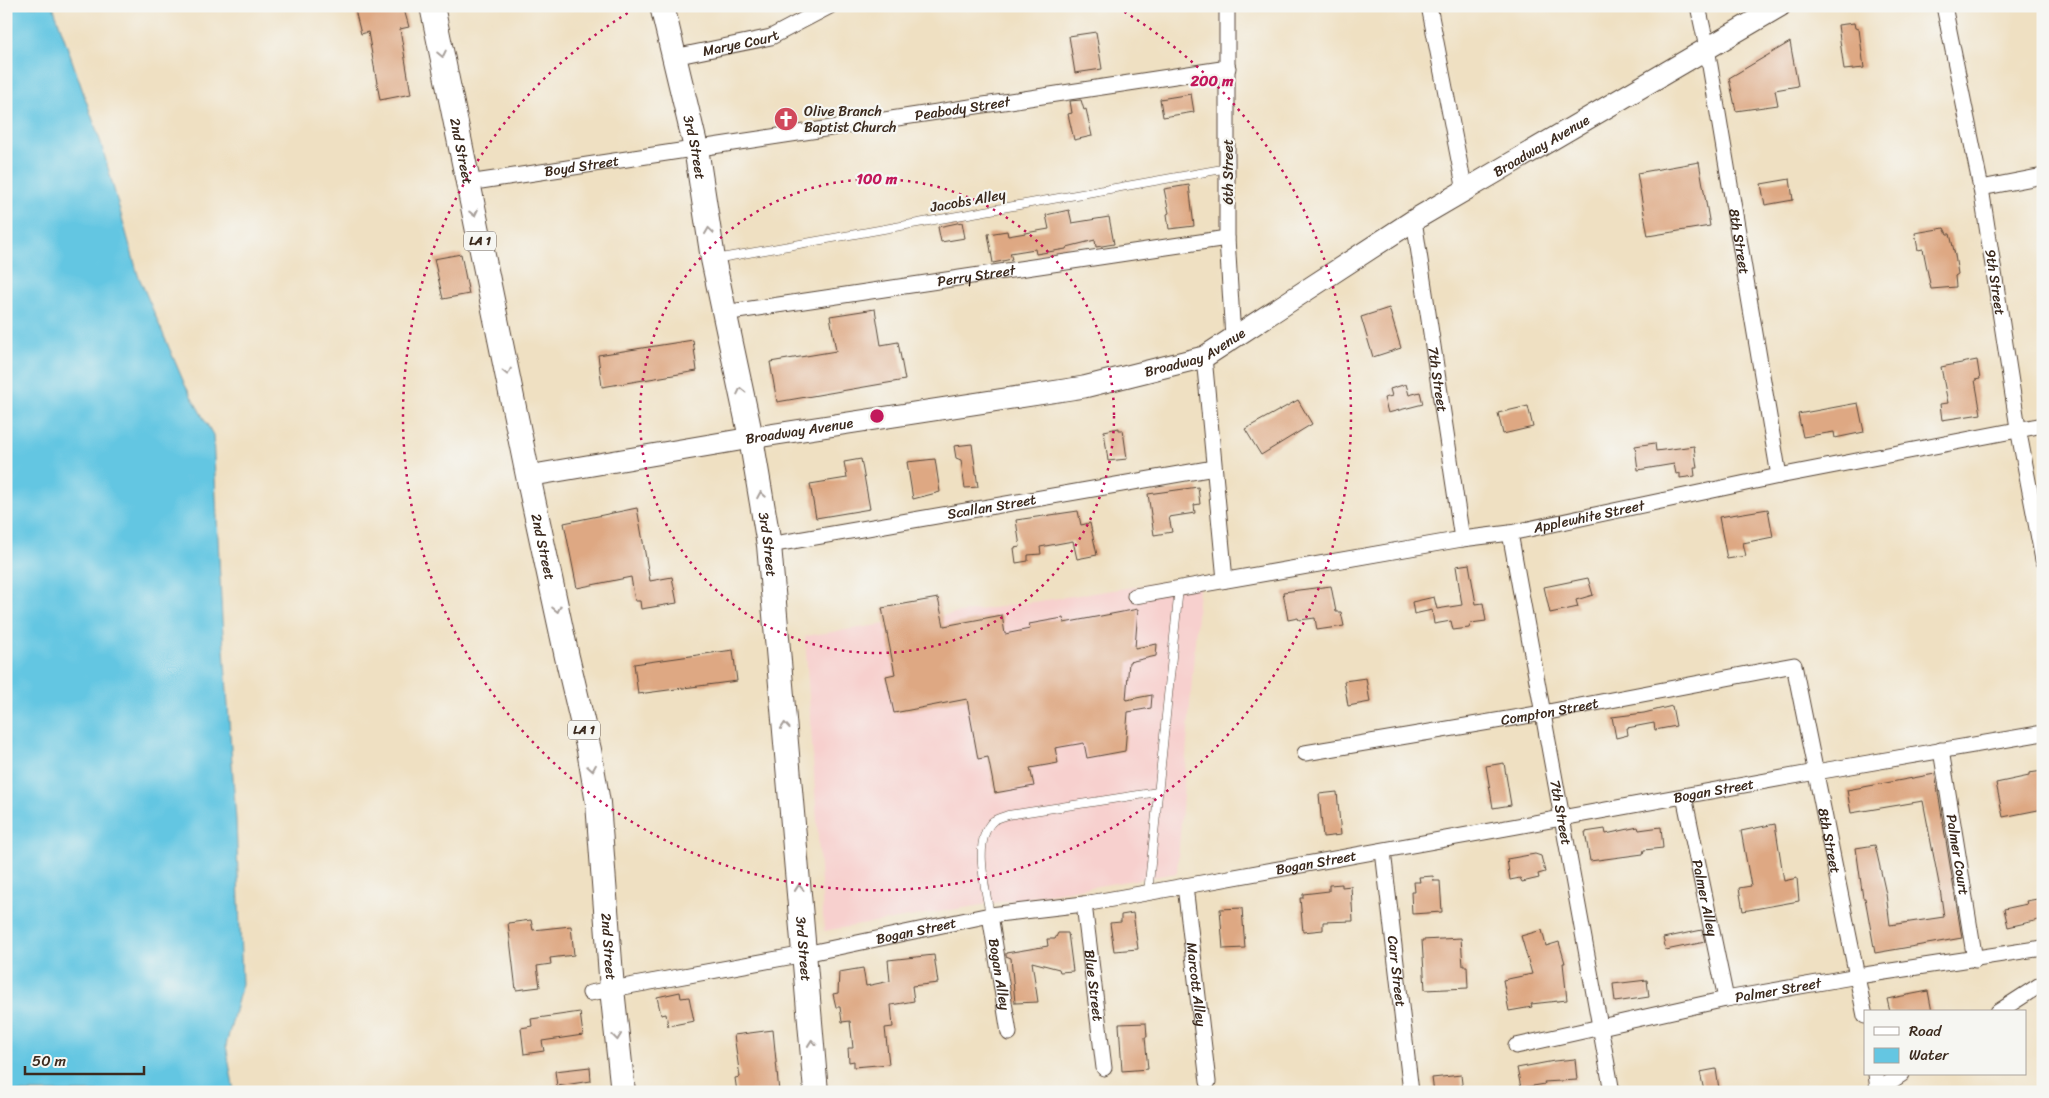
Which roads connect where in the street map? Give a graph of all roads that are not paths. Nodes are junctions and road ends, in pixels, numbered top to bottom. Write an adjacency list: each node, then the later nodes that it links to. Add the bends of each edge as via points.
1 (432, 6): 15 (main road, 2nd Street / LA 1, one-way to 15)
2 (662, 6): 10 (main road, 3rd Street)
3 (830, 6): 10 (street, Marye Court, via 771,37)
4 (1227, 6): 11 (street, 6th Street)
5 (1429, 6): 17 (street)
6 (1698, 6): 9 (street, 8th Street)
7 (1780, 6): 9 (main road, Broadway Avenue)
8 (1944, 6): 16 (street, 9th Street)
9 (1707, 48): 17 (main road, Broadway Avenue); 29 (street, 8th Street)
10 (674, 57): 12 (main road, 3rd Street)
11 (1228, 68): 12 (street, Peabody Street); 13 (street, 6th Street)
12 (696, 148): 15 (street, Boyd Street); 20 (main road, 3rd Street, one-way to 12)
13 (1228, 168): 19 (street, 6th Street); 20 (lane, Jacobs Alley)
14 (2043, 176): 16 (street)
15 (468, 183): 28 (main road, 2nd Street / LA 1, one-way to 28)
16 (1980, 188): 25 (street, 9th Street)
17 (1466, 191): 18 (main road, Broadway Avenue)
18 (1414, 220): 22 (main road, Broadway Avenue); 31 (street, 7th Street)
19 (1227, 238): 21 (street, Perry Street); 22 (street, 6th Street)
20 (713, 259): 21 (main road, 3rd Street)
21 (724, 313): 26 (main road, 3rd Street, one-way to 21)
22 (1233, 338): 23 (main road, Broadway Avenue)
23 (1204, 357): 26 (main road, Broadway Avenue, via 1084,387); 27 (street)
24 (2043, 425): 25 (street, Applewhite Street)
25 (2018, 428): 29 (street, Applewhite Street); 33 (street, 9th Street)
26 (751, 438): 28 (main road, Broadway Avenue); 32 (main road, 3rd Street, one-way to 26)
27 (1214, 468): 32 (street, Scallan Street); 34 (street)
28 (528, 476): 56 (main road, 2nd Street / LA 1, one-way to 56, via 598,803)
29 (1779, 476): 30 (street, Applewhite Street)
30 (1510, 532): 31 (street, Applewhite Street); 38 (street, 7th Street)
31 (1462, 539): 34 (street, Applewhite Street)
32 (768, 545): 52 (main road, 3rd Street, one-way to 32)
33 (2043, 560)
34 (1225, 580): 35 (street, Applewhite Street)
35 (1179, 588): 36 (street, Applewhite Street); 43 (lane)
36 (1134, 596)
37 (1794, 665): 38 (street, Compton Street); 42 (street, 8th Street)
38 (1543, 713): 41 (street, Compton Street); 45 (street, 7th Street)
39 (2043, 734): 40 (street, Bogan Street)
40 (1942, 750): 42 (street, Bogan Street); 53 (street, Palmer Court)
41 (1305, 753)
42 (1816, 772): 44 (street, Bogan Street); 54 (street, 8th Street)
43 (1158, 792): 48 (lane); 50 (lane, via 1008,815 994,820 982,847 982,869)
44 (1684, 796): 45 (street, Bogan Street); 57 (street, Palmer Alley)
45 (1562, 818): 46 (street, Bogan Street); 60 (street, 7th Street)
46 (1383, 851): 47 (street, Bogan Street); 70 (street, Carr Street)
47 (1185, 886): 48 (street, Bogan Street); 66 (street, Marcott Alley)
48 (1148, 892): 49 (street, Bogan Street)
49 (1084, 904): 50 (street, Bogan Street); 63 (street, Blue Street)
50 (990, 915): 52 (street, Bogan Street); 61 (street, Bogan Alley)
51 (2043, 948): 53 (street, Palmer Street)
52 (805, 954): 56 (street, Bogan Street); 69 (main road, 3rd Street, one-way to 52)
53 (1975, 960): 54 (street, Palmer Street)
54 (1858, 976): 57 (street, Palmer Street); 58 (street, 8th Street)
55 (2043, 983): 59 (street)
56 (601, 991): 68 (main road, 2nd Street / LA 1, one-way to 68)
57 (1726, 999): 60 (street, Palmer Street)
58 (1864, 1010)
59 (2001, 1010)
60 (1600, 1027): 62 (street, Palmer Street); 71 (street, 7th Street)
61 (1008, 1033)
62 (1516, 1046)
63 (1104, 1068)
64 (1876, 1076): 67 (street)
65 (1899, 1076): 67 (street)
66 (1208, 1082)
67 (1877, 1091)
68 (623, 1092)
69 (816, 1092)
70 (1411, 1092)
71 (1612, 1092)

